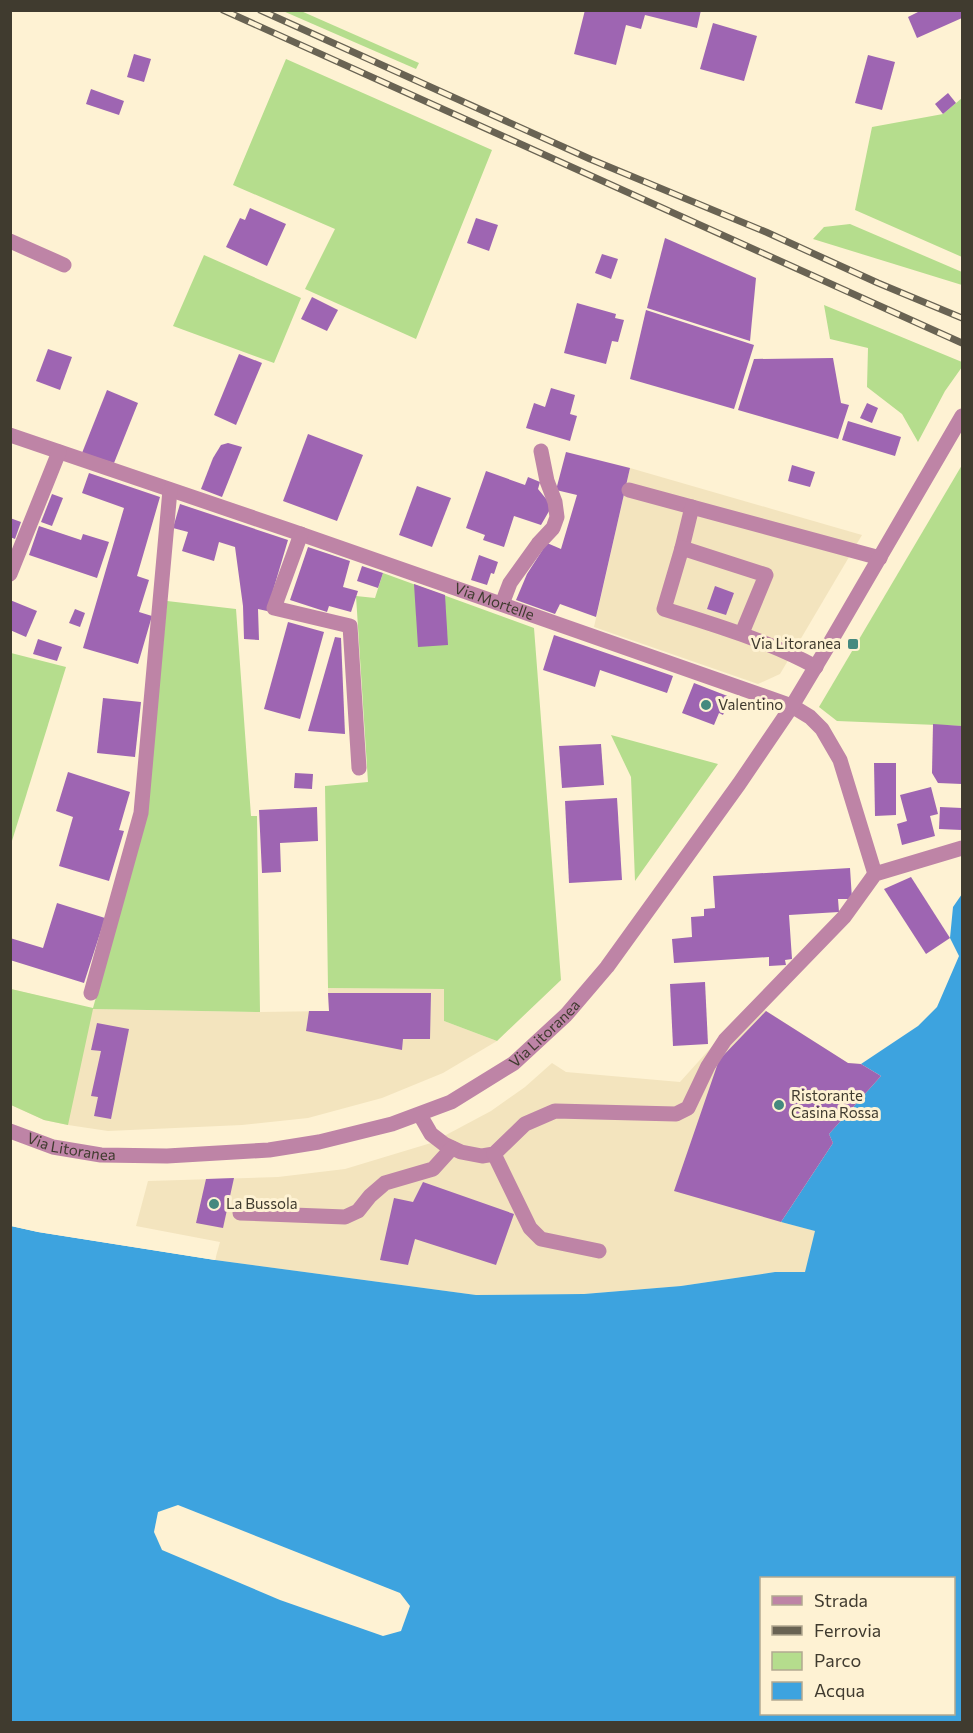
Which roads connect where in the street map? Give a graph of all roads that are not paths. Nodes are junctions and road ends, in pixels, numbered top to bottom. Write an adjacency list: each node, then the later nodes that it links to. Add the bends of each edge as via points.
1 (10, 241): 2 (street)
2 (64, 265)
3 (963, 416): 12 (street, Via Litoranea)
4 (10, 435): 6 (street, Via Mortelle)
5 (541, 451): 14 (street, via 557,517 553,528 510,583)
6 (59, 452): 7 (street, Via Mortelle); 13 (street)
7 (170, 489): 10 (street, Via Mortelle); 21 (street, via 141,813)
8 (629, 490): 9 (street)
9 (692, 507): 11 (street); 12 (street)
10 (301, 534): 14 (street, Via Mortelle); 18 (street, via 274,608 350,626)
11 (682, 548): 15 (street, via 664,609); 15 (street, via 766,575)
12 (880, 558): 16 (street, Via Litoranea)
13 (10, 574)
14 (502, 604): 17 (street, Via Mortelle)
15 (742, 633): 16 (street)
16 (816, 667): 17 (street, Via Litoranea)
17 (792, 706): 20 (street, Via Mortelle, via 822,729 840,760); 22 (street, Via Litoranea, via 607,967 566,1015 514,1063 451,1102)
18 (359, 768)
19 (963, 848): 20 (street)
20 (875, 874): 25 (street, via 844,917 725,1041 688,1108 676,1114 555,1111 525,1124)
21 (91, 993)
22 (420, 1115): 23 (street, Via Litoranea, via 319,1143 167,1156 100,1155 53,1147); 24 (street, via 431,1134)
23 (10, 1131)
24 (452, 1148): 25 (street, via 482,1156); 26 (street, via 433,1169 385,1183 358,1211 345,1217)
25 (494, 1154): 27 (street, via 530,1228 541,1239)
26 (240, 1213)
27 (599, 1251)

